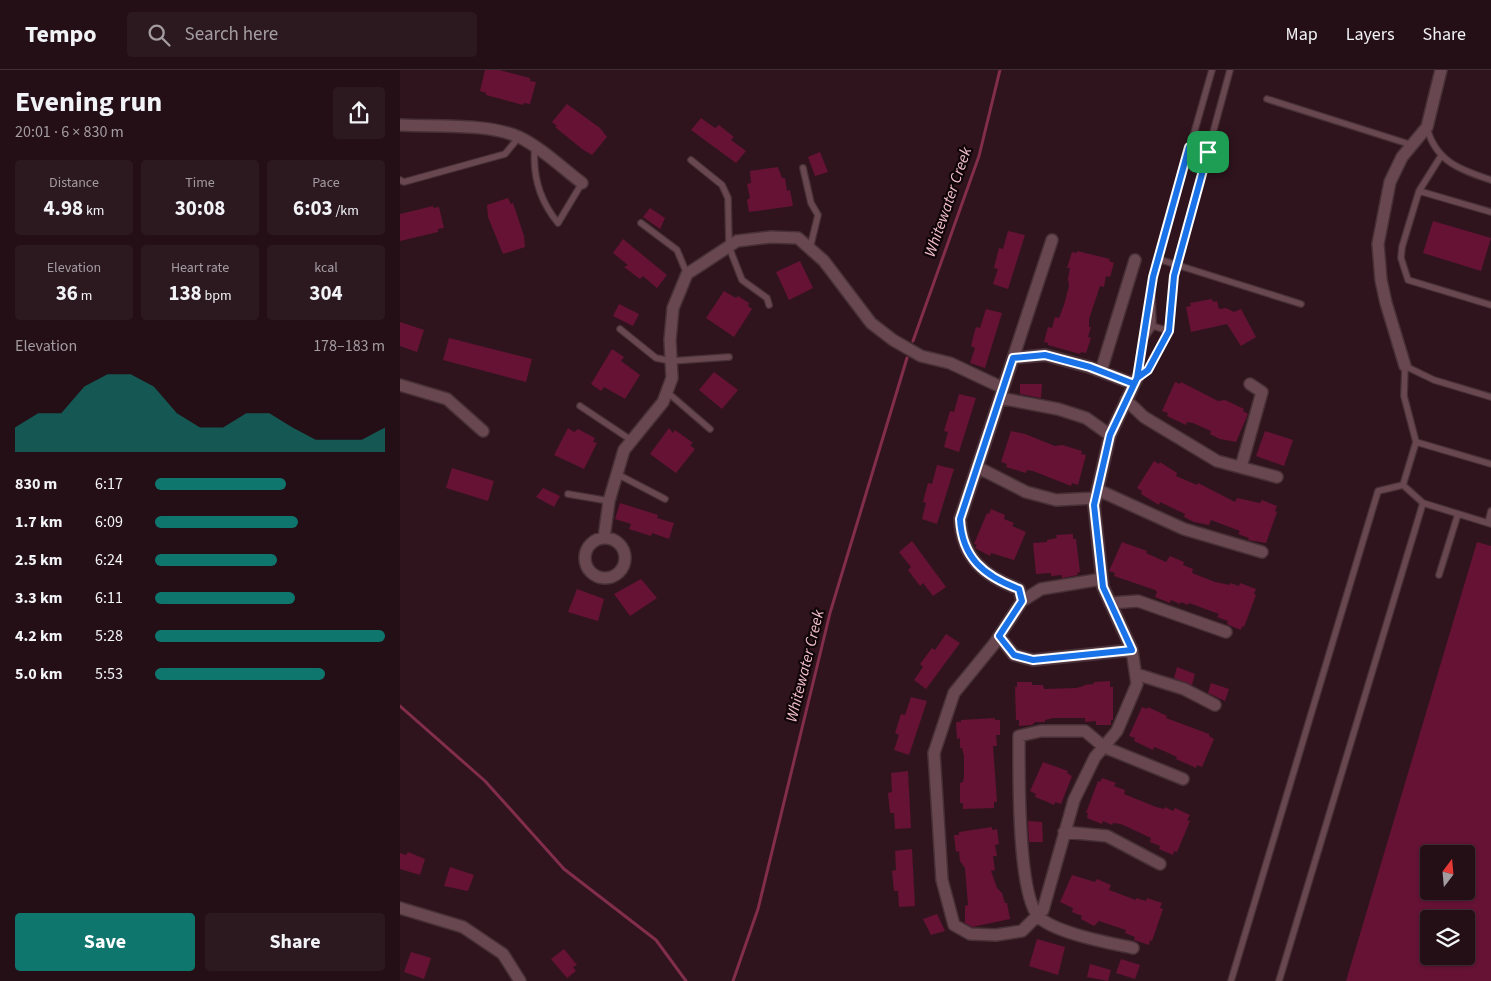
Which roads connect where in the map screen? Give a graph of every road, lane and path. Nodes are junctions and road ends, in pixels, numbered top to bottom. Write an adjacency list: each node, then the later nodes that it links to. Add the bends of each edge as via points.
1 (1212, 70): 10 (lane)
2 (1230, 70): 11 (lane)
3 (1441, 70): 6 (street)
4 (1267, 99): 8 (lane)
5 (400, 125): 7 (street, via 495,130)
6 (1427, 127): 8 (street); 12 (lane)
7 (518, 137): 9 (street); 15 (lane, via 505,154 404,182)
8 (1412, 145): 39 (street, via 1390,182 1378,244 1383,288)
9 (534, 146): 17 (street); 17 (lane, via 533,165 545,207 558,223)
10 (1189, 147): 11 (lane); 24 (lane)
11 (1208, 152): 26 (lane)
12 (1441, 156): 16 (lane, via 1456,168); 18 (lane)
13 (691, 160): 22 (lane, via 722,185 728,198)
14 (803, 168): 23 (lane, via 818,215)
15 (400, 180)
16 (1491, 180)
17 (582, 183)
18 (1419, 191): 19 (lane); 31 (lane, via 1402,247 1401,258 1408,280)
19 (1491, 212)
20 (641, 223): 27 (lane, via 677,250)
21 (1052, 240): 37 (street)
22 (729, 247): 23 (street, via 737,241 771,237 798,238); 27 (street); 30 (lane, via 742,280 767,298)
23 (810, 249): 45 (street, via 824,261 871,323 893,340 921,356 950,363)
24 (1158, 259): 26 (lane); 28 (lane)
25 (1135, 260): 40 (street)
26 (1177, 266): 29 (lane); 34 (lane)
27 (687, 274): 38 (street, via 673,308)
28 (1152, 282): 32 (lane); 35 (lane)
29 (1301, 304)
30 (769, 305)
31 (1491, 305)
32 (1153, 326): 34 (lane); 35 (lane)
33 (620, 329): 38 (lane, via 656,358)
34 (1169, 331): 41 (lane, via 1148,370)
35 (1142, 342): 41 (lane)
36 (729, 357): 38 (lane)
37 (1013, 358): 40 (street, via 1045,355); 45 (street)
38 (671, 361): 44 (street, via 672,378)
39 (1405, 366): 46 (lane, via 1434,380); 53 (lane, via 1404,396)
40 (1100, 371): 41 (street)
41 (1135, 381): 47 (street)
42 (400, 384): 50 (street, via 447,399)
43 (1250, 384): 56 (street, via 1262,392)
44 (667, 392): 49 (lane); 52 (street, via 663,402)
45 (1002, 393): 51 (street, via 1086,418); 55 (street)
46 (1491, 397)
47 (1126, 400): 51 (street); 56 (street, via 1144,416 1217,461)
48 (580, 406): 52 (lane)
49 (710, 429)
50 (483, 431)
51 (1110, 435): 61 (street)
52 (631, 440): 57 (street, via 624,450)
53 (1416, 442): 54 (lane); 59 (lane)
54 (1491, 464)
55 (977, 467): 61 (street, via 1026,492 1056,500); 72 (street, via 960,519 961,534 974,561 995,580 1019,589)
56 (1242, 467): 58 (street)
57 (617, 474): 62 (lane); 63 (street)
58 (1277, 477)
59 (1403, 485): 64 (lane); 87 (lane, via 1378,491)
60 (568, 494): 63 (lane)
61 (1097, 494): 69 (street, via 1184,529); 71 (street, via 1094,505)
62 (665, 499)
63 (609, 502): 68 (street)
64 (1422, 503): 66 (lane); 88 (lane)
65 (1491, 511): 67 (lane)
66 (1458, 514): 67 (lane); 70 (lane)
67 (1489, 523)
68 (604, 538)
69 (1262, 552)
70 (1439, 575)
71 (1102, 579): 72 (street, via 1040,589); 73 (street)
72 (1022, 601): 75 (street)
73 (1110, 603): 74 (street, via 1138,601); 76 (street)
74 (1226, 632)
75 (999, 636): 76 (street, via 1014,655 1033,660); 84 (street, via 954,693 934,753 942,880 954,925 970,934 1022,931)
76 (1132, 650): 77 (street)
77 (1136, 674): 78 (street, via 1184,689); 79 (street, via 1137,684 1121,723)
78 (1215, 705)
79 (1104, 747): 80 (street); 81 (street, via 1095,757 1074,800); 84 (street, via 1085,731 1018,736 1026,886)
80 (1183, 779)
81 (1064, 832): 82 (street, via 1107,836); 84 (street)
82 (1160, 864)
83 (400, 908): 86 (street, via 463,927 503,954)
84 (1039, 917): 85 (street, via 1089,938)
85 (1133, 948)
86 (520, 981)
87 (1231, 981)
88 (1279, 981)

